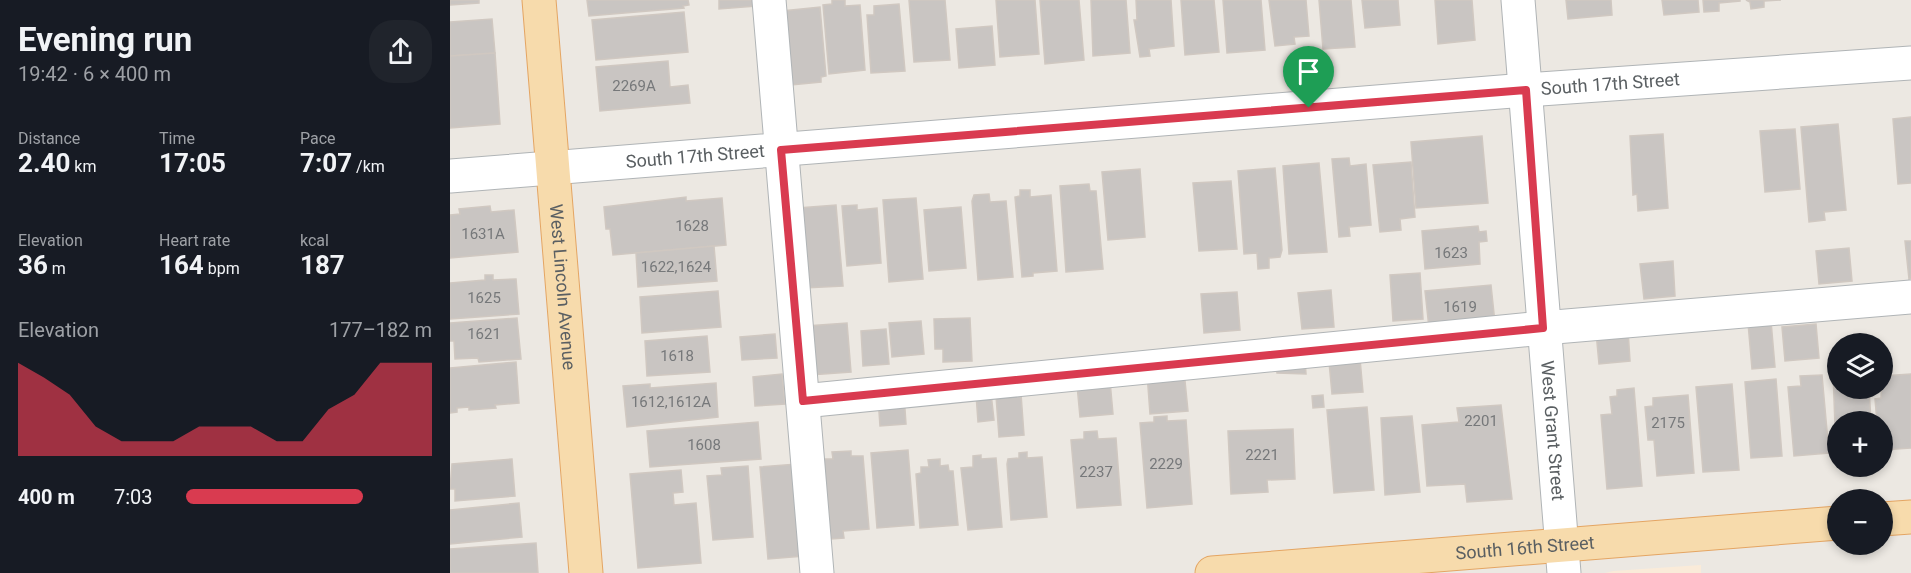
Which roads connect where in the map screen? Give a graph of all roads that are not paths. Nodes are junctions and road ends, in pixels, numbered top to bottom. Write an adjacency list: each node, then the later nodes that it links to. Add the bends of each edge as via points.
1 (539, 0): 7 (main road, West Lincoln Avenue)
2 (769, 0): 6 (street)
3 (1518, 0): 5 (street, West Grant Street)
4 (1911, 63): 5 (street, South 17th Street)
5 (1526, 90): 6 (street, South 17th Street); 10 (street, West Grant Street)
6 (781, 150): 7 (street, South 17th Street); 11 (street)
7 (553, 168): 8 (street, South 17th Street); 16 (main road, West Lincoln Avenue)
8 (450, 176)
9 (1911, 297): 10 (street)
10 (1543, 328): 11 (street); 15 (street, West Grant Street)
11 (803, 401): 17 (street)
12 (1911, 517): 13 (main road)
13 (1893, 518)
14 (1827, 524): 15 (main road, South 16th Street)
15 (1562, 559): 18 (main road, South 16th Street)
16 (586, 573)
17 (818, 573)
18 (1212, 573)

